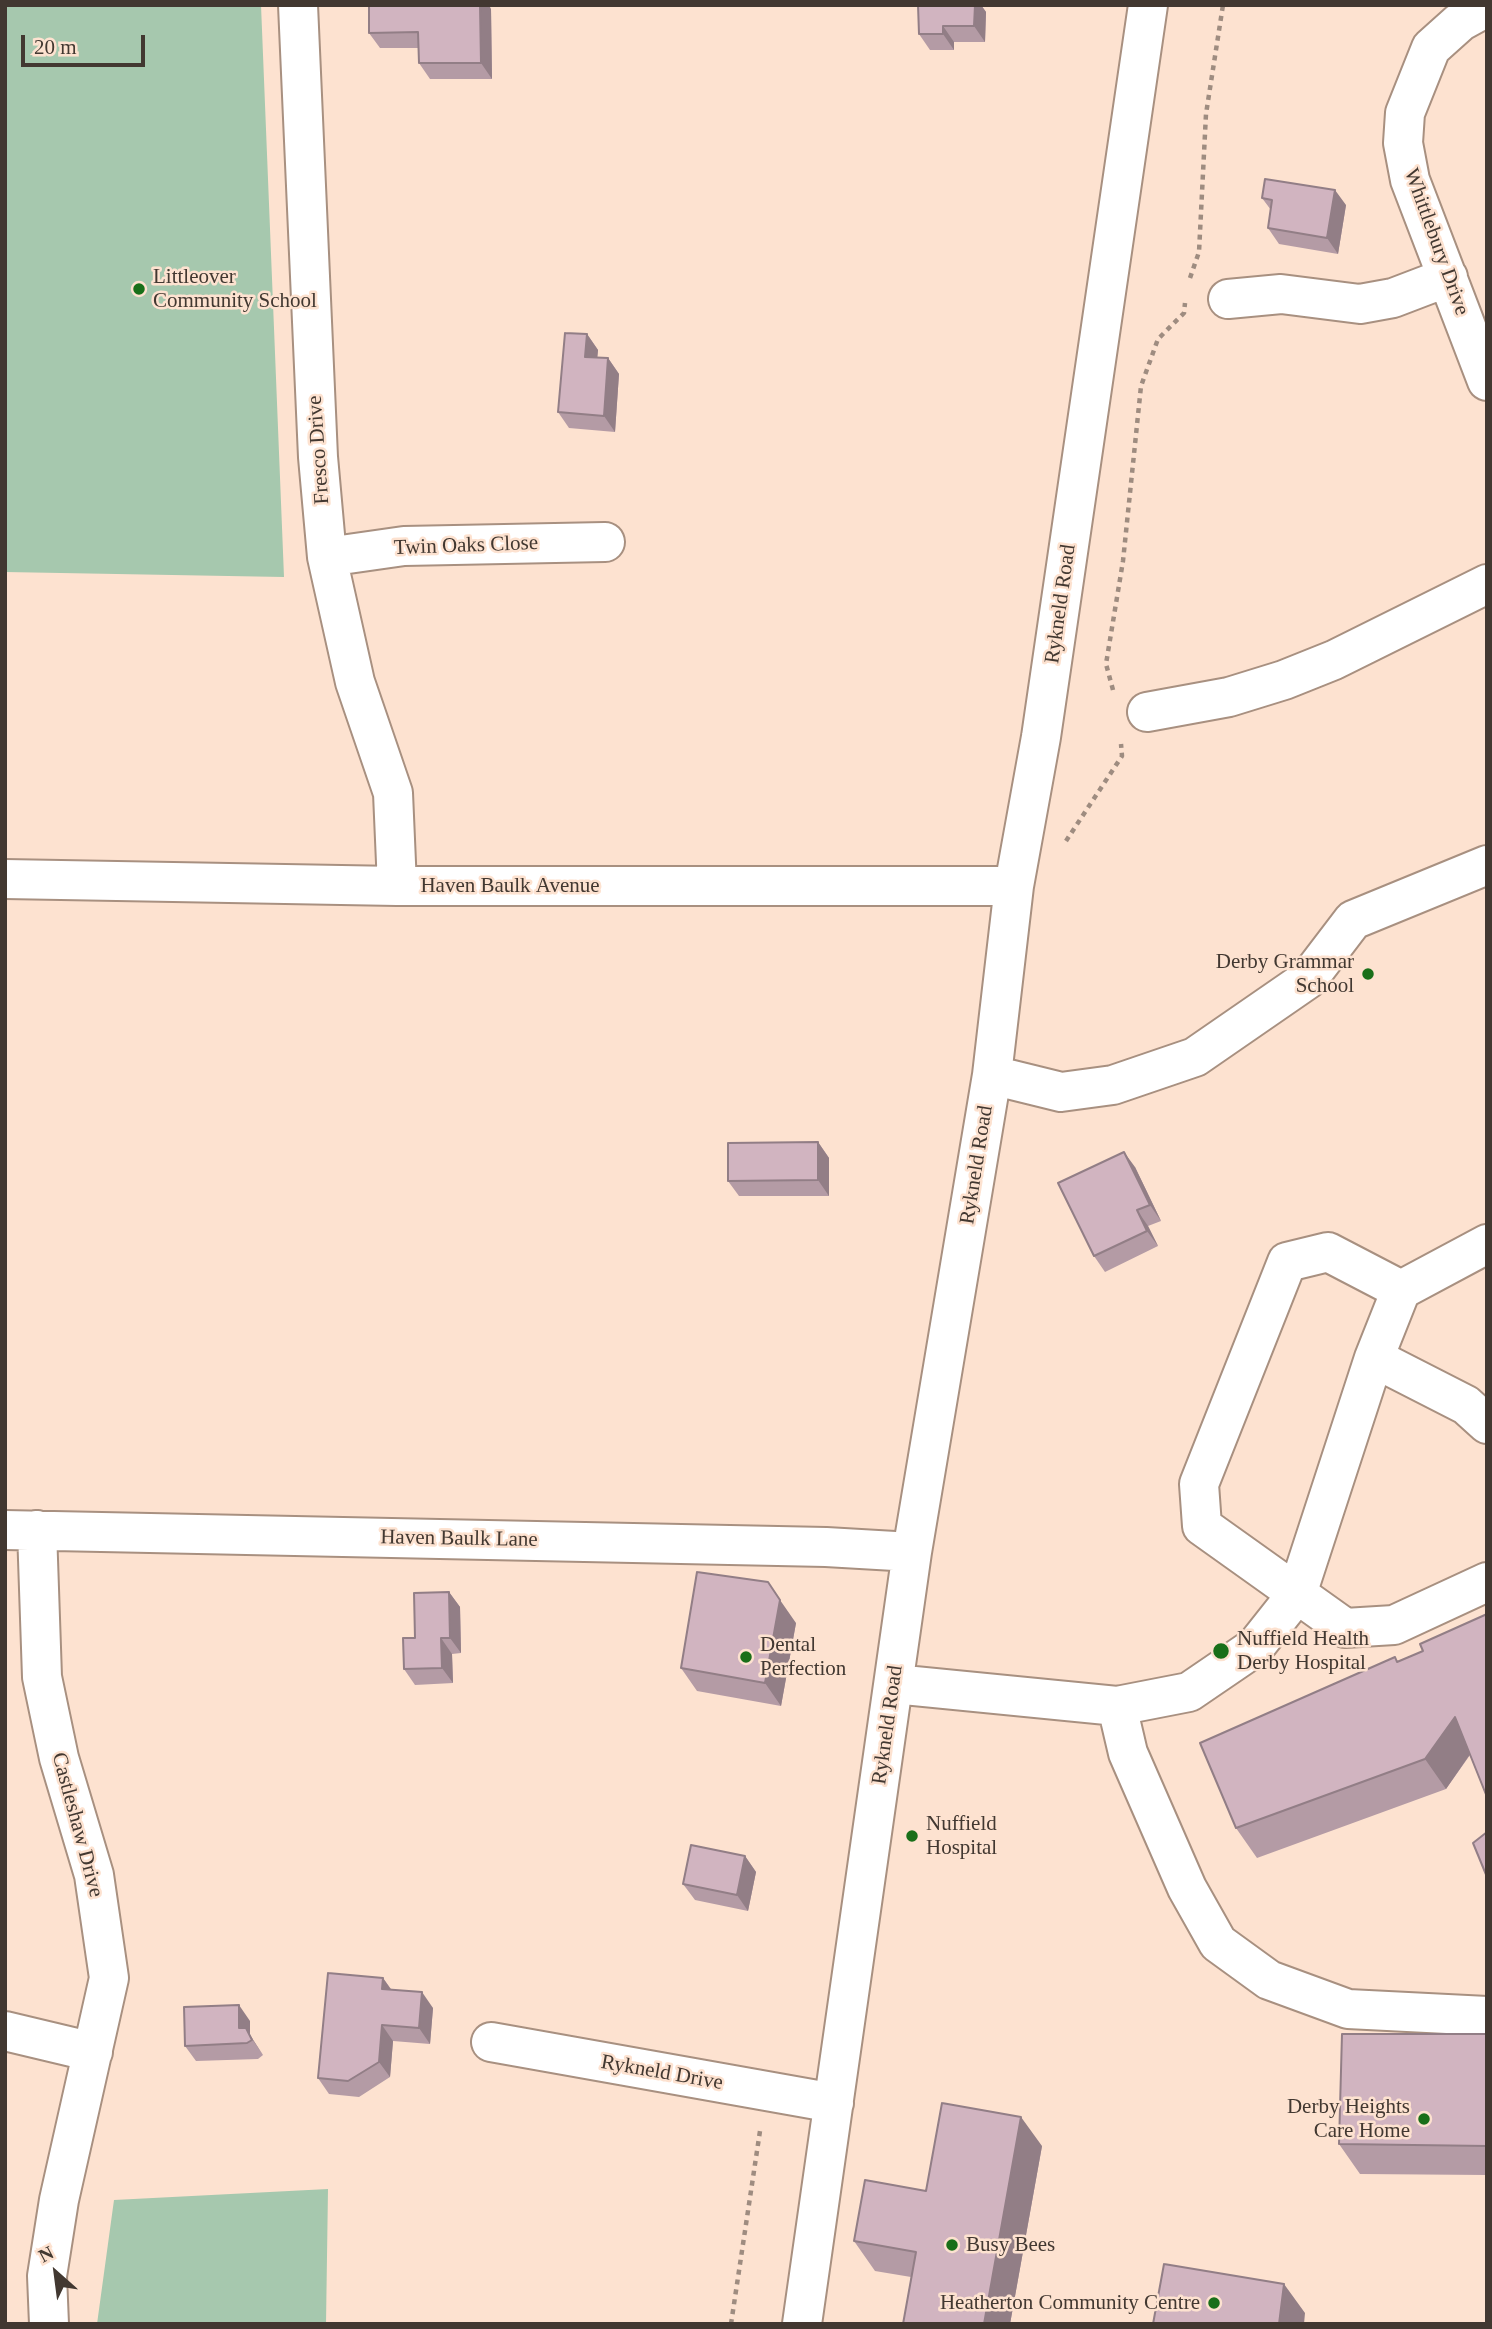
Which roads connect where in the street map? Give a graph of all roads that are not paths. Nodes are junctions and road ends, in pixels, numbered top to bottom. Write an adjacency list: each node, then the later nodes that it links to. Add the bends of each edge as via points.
1 (298, 5): 8 (street, Fresco Drive, via 318,457)
2 (1148, 5): 14 (street, Rykneld Road, via 1043,723)
3 (1487, 7): 4 (street, Whittlebury Drive, via 1460,22 1431,48 1405,113 1403,144 1410,180)
4 (1448, 277): 5 (street, via 1393,298 1360,303 1281,294); 6 (street, Whittlebury Drive)
5 (1228, 299)
6 (1487, 381)
7 (606, 542): 8 (street, Twin Oaks Close, via 404,545)
8 (327, 556): 13 (street, Fresco Drive, via 355,682 393,793)
9 (1487, 584): 10 (street, via 1334,660 1283,680)
10 (1134, 715)
11 (1487, 865): 15 (street, via 1353,920 1308,979 1195,1057 1112,1085 1061,1092)
12 (5, 879): 13 (street, Haven Baulk Avenue)
13 (397, 886): 14 (street, Haven Baulk Avenue)
14 (1014, 886): 15 (street, Rykneld Road)
15 (992, 1075): 21 (street, Rykneld Road)
16 (1487, 1244): 17 (street)
17 (1401, 1290): 18 (street); 23 (street, via 1328,1252 1287,1262 1199,1484 1202,1525)
18 (1374, 1358): 19 (street, via 1466,1405); 23 (street)
19 (1487, 1424)
20 (21, 1530): 21 (street, Haven Baulk Lane, via 812,1546); 29 (street, Castleshaw Drive, via 42,1677 59,1758 94,1875 109,1978)
21 (912, 1552): 24 (street, Rykneld Road)
22 (1487, 1582): 23 (street, via 1394,1625 1345,1628)
23 (1297, 1594): 25 (street, via 1255,1647 1189,1692)
24 (894, 1684): 25 (street); 30 (street, Rykneld Road)
25 (1117, 1706): 26 (street, via 1128,1753 1187,1888 1218,1943 1269,1980 1348,2009)
26 (1487, 2016)
27 (5, 2031): 29 (street)
28 (491, 2042): 30 (street, Rykneld Drive)
29 (93, 2052): 31 (street, Castleshaw Drive, via 59,2200 47,2276)
30 (834, 2103): 32 (street, Rykneld Road)
31 (49, 2324)
32 (802, 2324)

